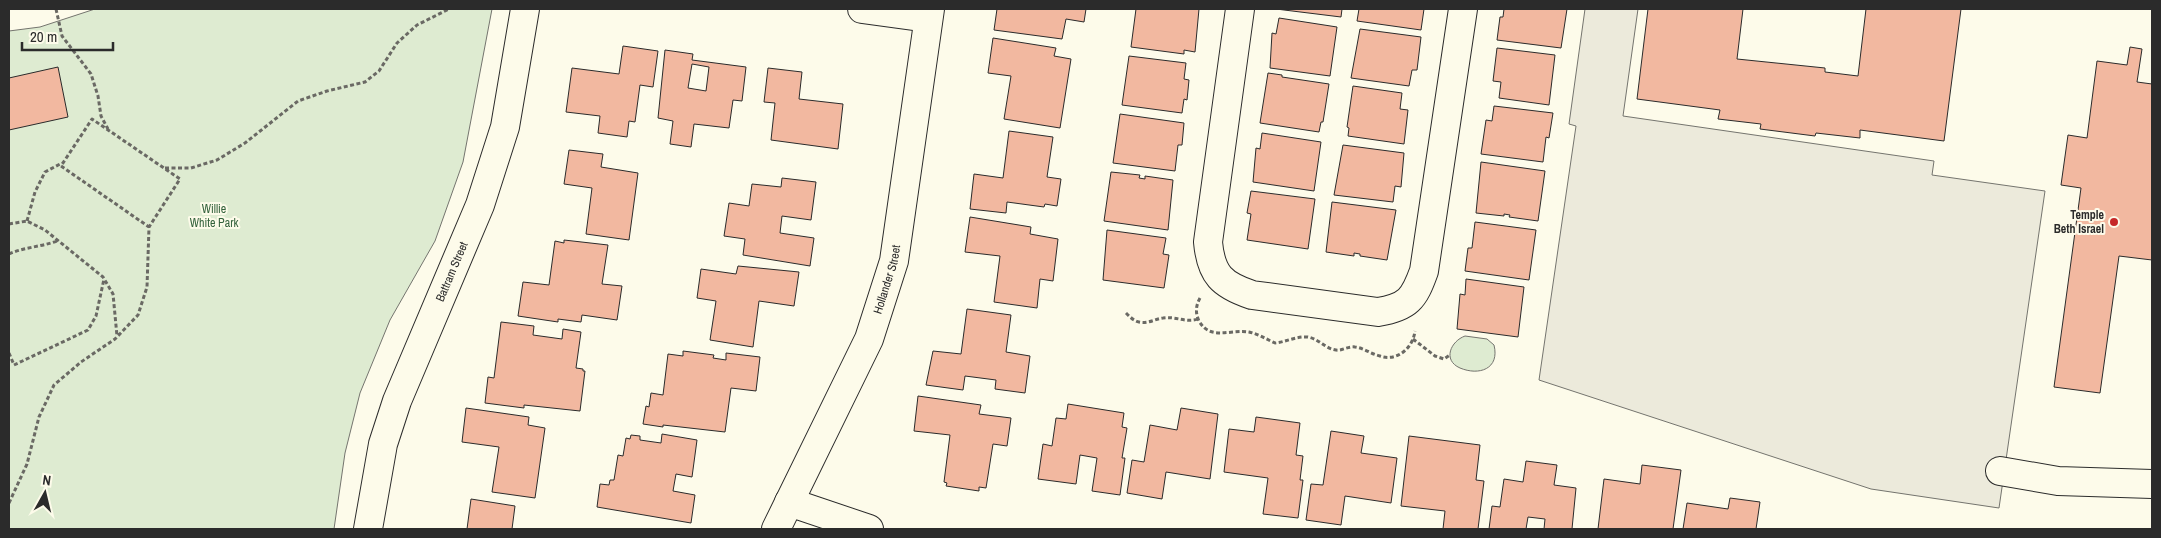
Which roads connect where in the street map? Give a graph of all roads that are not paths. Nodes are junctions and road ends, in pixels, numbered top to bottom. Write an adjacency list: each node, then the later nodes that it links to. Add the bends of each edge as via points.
1 (524, 9): 9 (street, Battram Street, via 505,128 480,205 397,401 383,444)
2 (862, 9): 5 (street)
3 (1240, 9): 4 (street, via 1208,242 1217,276 1233,288 1252,295 1378,312 1394,310 1408,303 1424,272)
4 (1462, 9)
5 (929, 13): 8 (street, Hollander Street, via 894,261 869,339)
6 (2000, 472): 7 (street, via 2058,481)
7 (2152, 484)
8 (789, 502): 10 (street, Hollander Street); 11 (street)
9 (368, 529)
10 (776, 529)
11 (869, 529)

